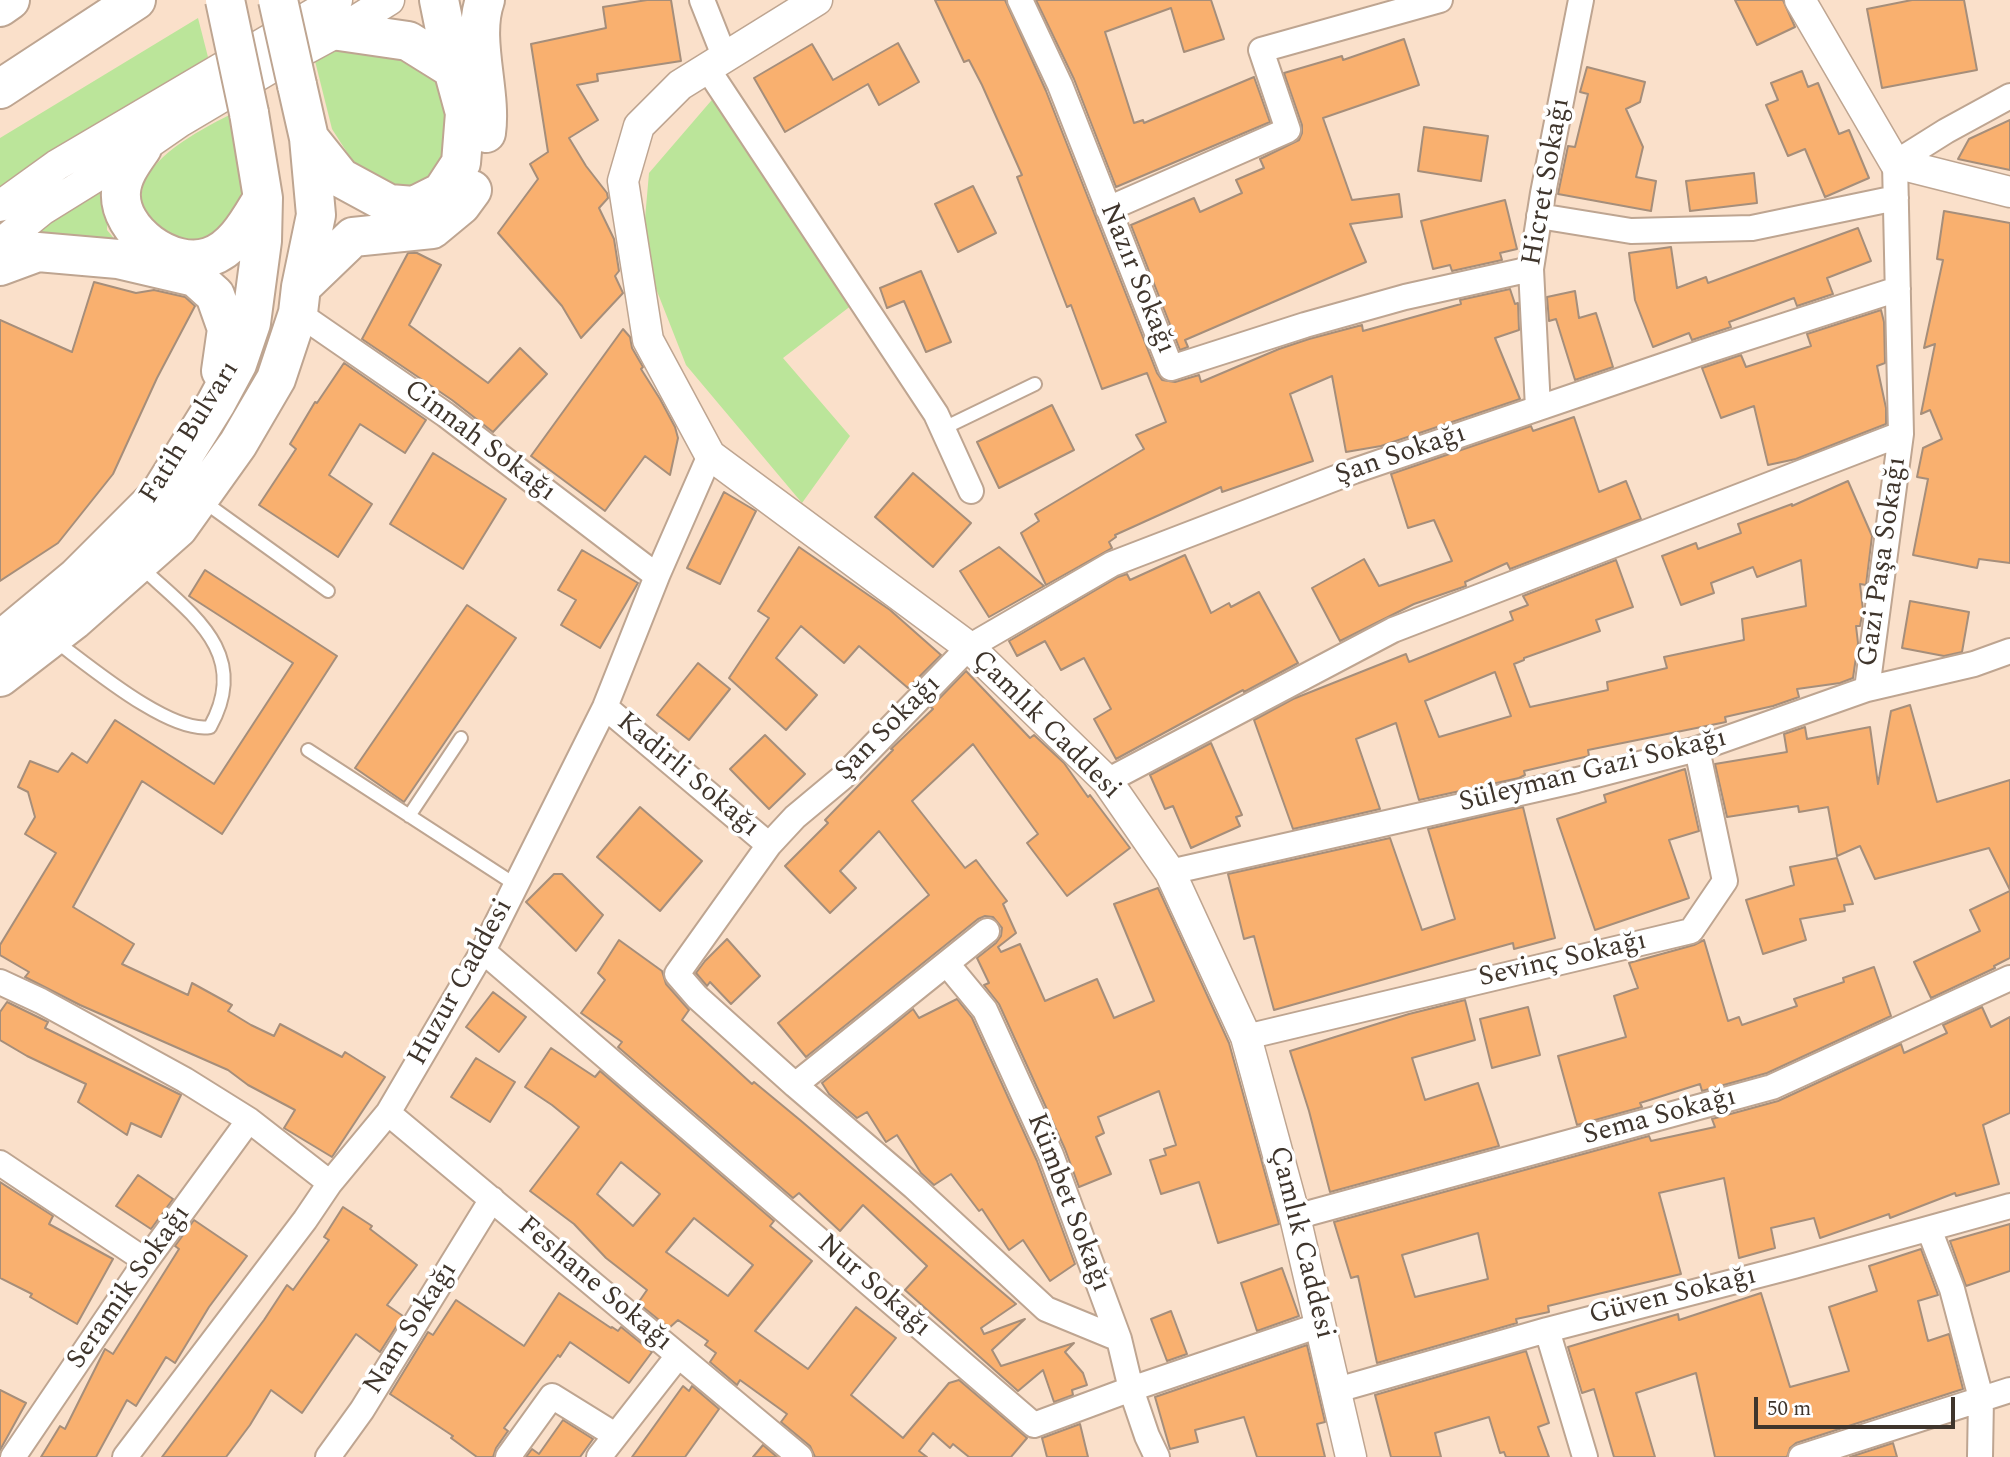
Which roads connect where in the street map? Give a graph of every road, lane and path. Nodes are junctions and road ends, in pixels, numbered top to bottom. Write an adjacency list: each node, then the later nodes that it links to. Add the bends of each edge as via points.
1 (10, 0): 14 (main road)
2 (136, 0): 18 (main road)
3 (225, 0): 24 (main road, Fatih Bulvarı, bridge)
4 (278, 0): 20 (main road, Fatih Bulvarı, bridge)
5 (389, 0): 15 (street)
6 (439, 0): 17 (main road)
7 (485, 0): 33 (main road, via 481,36 487,127 481,179 461,205 432,229 353,237)
8 (702, 0): 16 (street)
9 (817, 0): 16 (street)
10 (1020, 0): 27 (street, Nazır Sokağı, via 1060,85)
11 (1440, 0): 27 (street, via 1261,50 1289,131)
12 (1581, 0): 28 (street, Hicret Sokağı)
13 (1801, 0): 22 (street)
14 (0, 7)
15 (338, 16): 17 (main road, via 408,41); 21 (street, via 267,71); 26 (street, via 57,165)
16 (716, 63): 37 (street); 39 (street, Çamlık Caddesi, via 680,85 639,127 623,181 648,340)
17 (453, 69): 20 (main road, via 465,113 461,163 442,192 414,206 389,204 341,178)
18 (0, 89)
19 (2010, 96): 22 (street)
20 (309, 138): 33 (main road, Fatih Bulvarı, via 316,215)
21 (142, 148): 24 (main road, via 121,191 124,214 136,233 156,249 185,259 209,258 231,243); 29 (street, via 42,210)
22 (1895, 163): 23 (street); 25 (street, Gazi Paşa Sokağı)
23 (2010, 192)
24 (263, 198): 35 (main road, Fatih Bulvarı, via 251,323 237,364)
25 (1896, 198): 28 (street, via 1752,228 1631,231); 32 (street, Gazi Paşa Sokağı)
26 (0, 206)
27 (1108, 209): 31 (street, Nazır Sokağı, via 1171,368 1405,297)
28 (1539, 216): 31 (street, Hicret Sokağı)
29 (0, 244)
30 (0, 266): 35 (main road, via 38,252 118,259 195,277 215,295 227,328)
31 (1531, 268): 36 (street, Hicret Sokağı)
32 (1898, 289): 36 (street, Şan Sokağı); 38 (street, Gazi Paşa Sokağı)
33 (300, 300): 41 (main road, Fatih Bulvarı, via 276,379); 43 (street, Cinnah Sokağı)
34 (1035, 384): 37 (lane)
35 (216, 403): 46 (main road, Fatih Bulvarı, via 159,495 76,578)
36 (1538, 408): 47 (street, Şan Sokağı, via 1354,471 1112,564)
37 (942, 429): 40 (street)
38 (1901, 434): 50 (street, Gazi Paşa Sokağı); 55 (street, via 1393,630)
39 (710, 456): 43 (street, Huzur Caddesi); 47 (street, Çamlık Caddesi)
40 (971, 491)
41 (200, 498): 42 (main road, Fatih Bulvarı, via 178,528); 44 (lane)
42 (137, 564): 45 (main road, Fatih Bulvarı); 45 (lane, via 206,628 216,645 225,680 210,727 202,729 161,715)
43 (657, 576): 51 (street, Huzur Caddesi)
44 (328, 591)
45 (51, 638): 49 (main road, Fatih Bulvarı)
46 (0, 641)
47 (969, 647): 55 (street, Çamlık Caddesi); 57 (street, Şan Sokağı, via 844,777)
48 (2010, 651): 50 (street, Süleyman Gazi Sokağı)
49 (0, 677)
50 (1867, 690): 53 (street, Süleyman Gazi Sokağı)
51 (605, 707): 57 (street, Kadirli Sokağı); 59 (street, Huzur Caddesi)
52 (461, 738): 56 (lane)
53 (1697, 749): 58 (street, Süleyman Gazi Sokağı); 65 (street, Sevinç Sokağı, via 1725,881 1691,931)
54 (308, 750): 56 (lane)
55 (1107, 781): 58 (street, Çamlık Caddesi)
56 (409, 816): 59 (lane)
57 (769, 845): 66 (street, Şan Sokağı, via 677,974)
58 (1170, 872): 65 (street, Çamlık Caddesi)
59 (516, 885): 61 (street, Huzur Caddesi)
60 (986, 931): 62 (street)
61 (483, 951): 67 (street, Huzur Caddesi); 80 (street, Nur Sokağı, via 1034,1425)
62 (947, 964): 66 (street); 78 (street, Kümbet Sokağı, via 985,1010 1051,1156)
63 (2010, 978): 73 (street, Sema Sokağı, via 1772,1087)
64 (0, 982): 68 (street, via 185,1080)
65 (1246, 1037): 73 (street, Çamlık Caddesi)
66 (794, 1085): 78 (street, Şan Sokağı, via 1046,1309)
67 (388, 1113): 70 (street, Huzur Caddesi); 71 (street, Feshane Sokağı)
68 (249, 1120): 70 (street); 75 (street, Seramik Sokağı)
69 (0, 1163): 75 (street)
70 (330, 1183): 86 (street, Huzur Caddesi)
71 (492, 1199): 79 (street, Feshane Sokağı); 87 (street, Nam Sokağı)
72 (2010, 1206): 74 (street, Güven Sokağı)
73 (1295, 1217): 76 (street, Çamlık Caddesi)
74 (1929, 1229): 77 (street, Güven Sokağı); 83 (street, via 1952,1289)
75 (146, 1261): 85 (street, Seramik Sokağı)
76 (1320, 1325): 80 (street, Nur Sokağı); 81 (street, Çamlık Caddesi)
77 (1546, 1329): 81 (street, Güven Sokağı); 93 (street)
78 (1119, 1339): 80 (street, Kümbet Sokağı)
79 (678, 1356): 84 (street); 90 (street, Feshane Sokağı)
80 (1131, 1389): 91 (street, Kümbet Sokağı)
81 (1337, 1390): 92 (street, Çamlık Caddesi)
82 (2010, 1390): 83 (street)
83 (1981, 1398): 94 (street); 95 (street)
84 (615, 1436): 88 (street, via 552,1396); 89 (street)
85 (13, 1457)
86 (125, 1457)
87 (328, 1457)
88 (508, 1457)
89 (599, 1457)
90 (800, 1457)
91 (1157, 1457)
92 (1351, 1457)
93 (1585, 1457)
94 (1801, 1457)
95 (1980, 1457)

